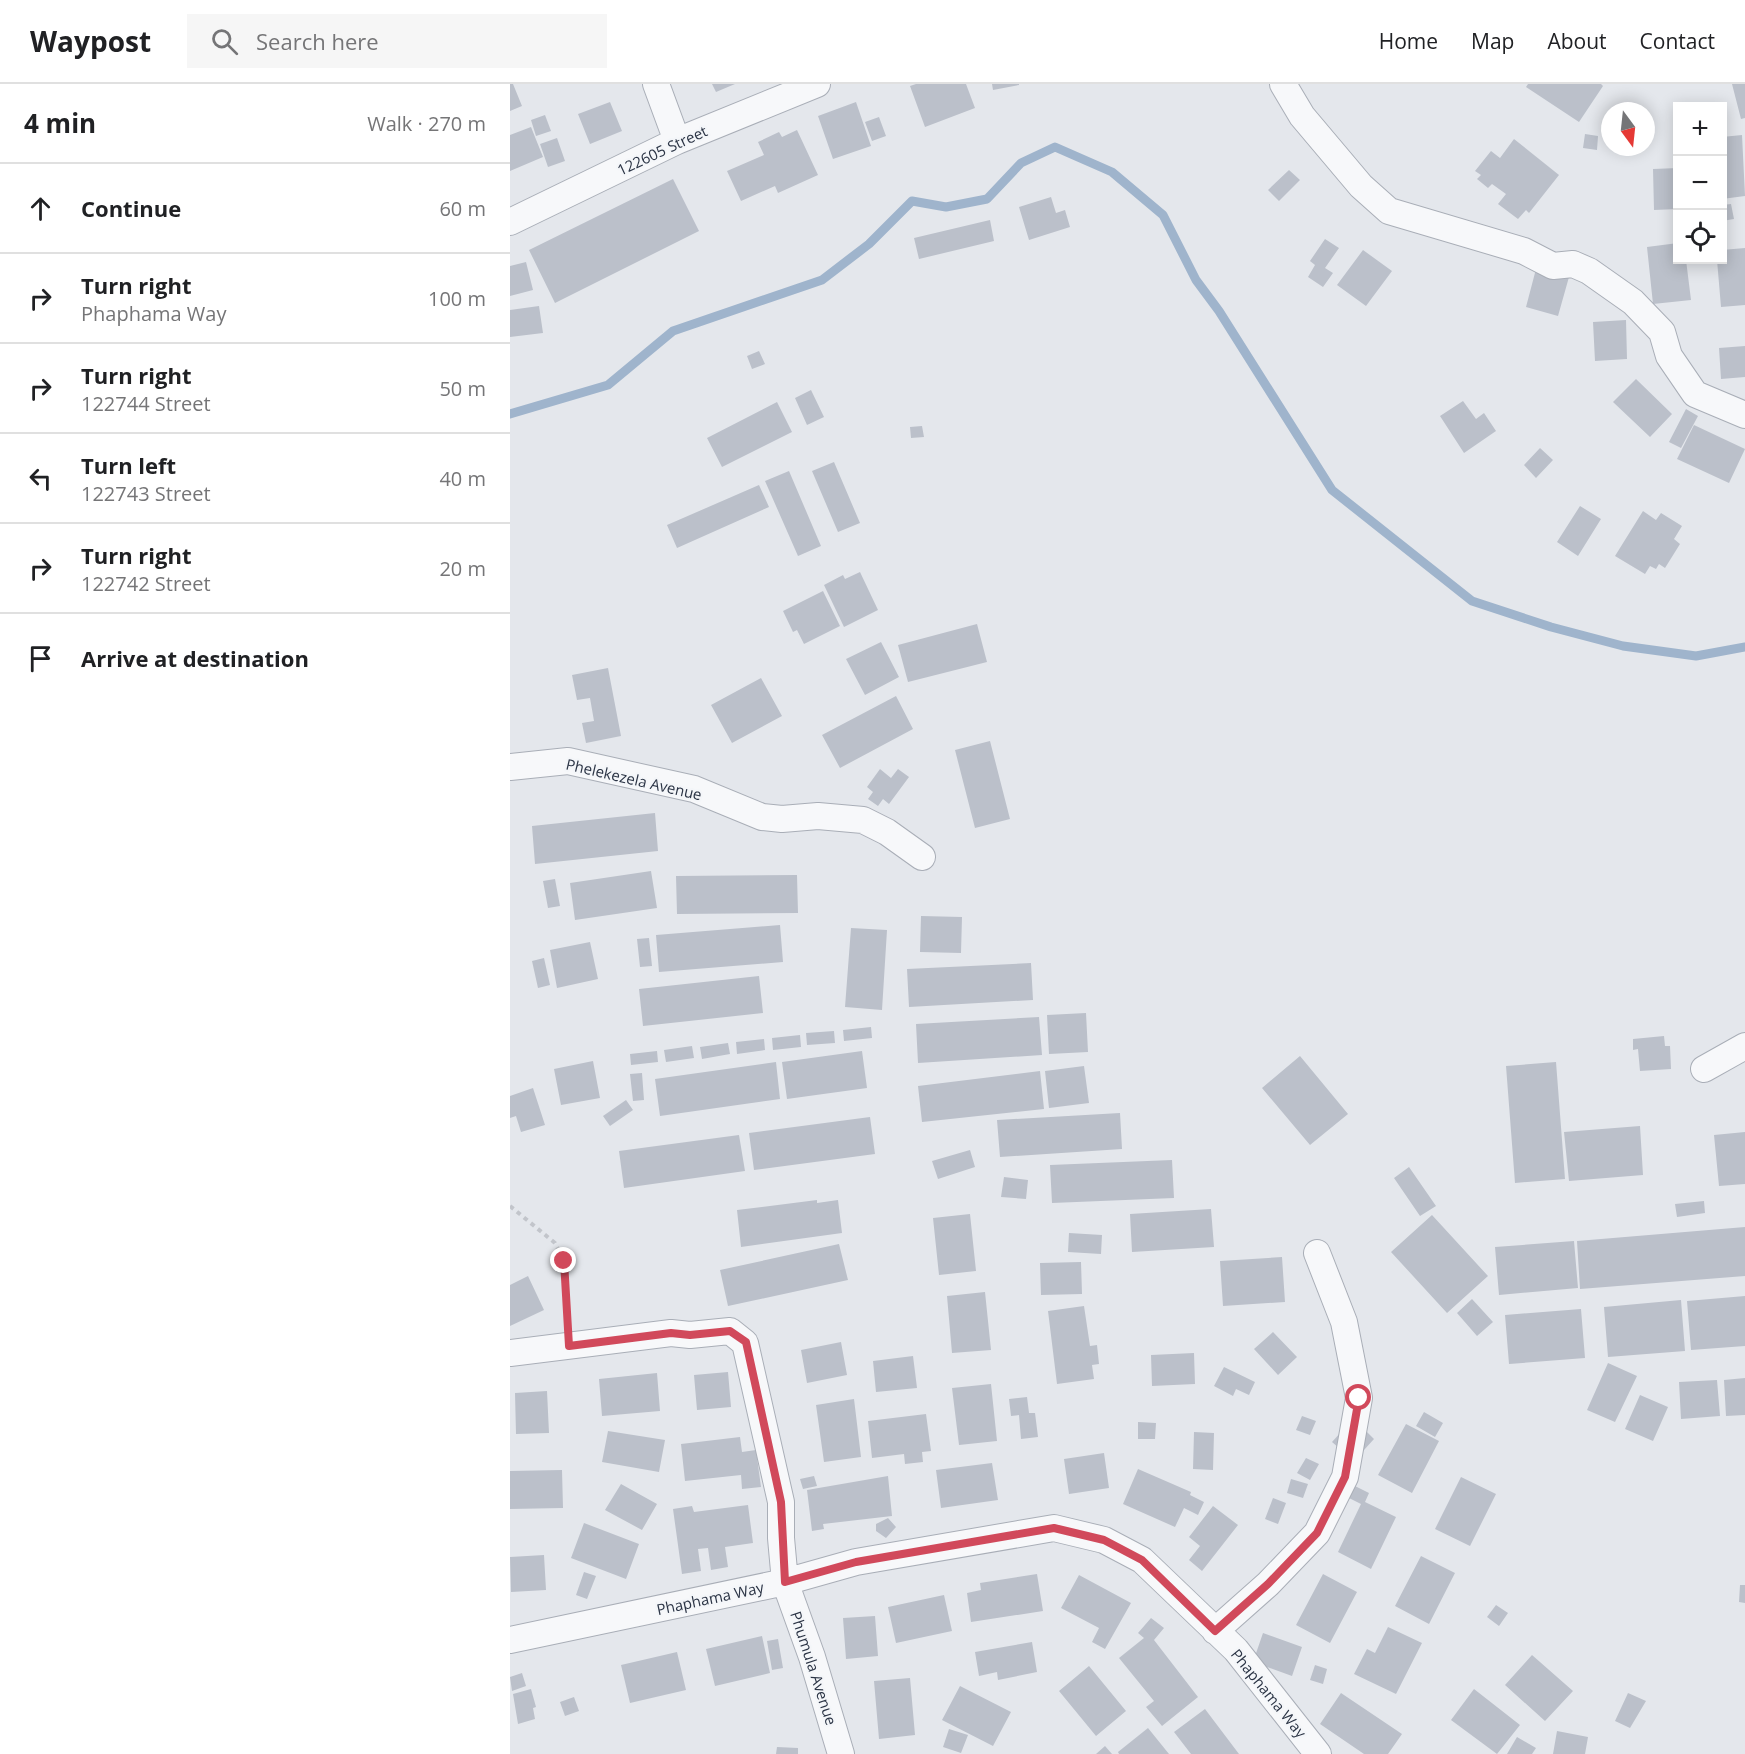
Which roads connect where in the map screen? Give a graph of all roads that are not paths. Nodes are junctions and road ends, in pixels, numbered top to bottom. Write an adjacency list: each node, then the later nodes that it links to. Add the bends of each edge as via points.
1 (656, 84): 4 (street)
2 (818, 84): 4 (street, 122605 Street)
3 (1283, 84): 6 (street, via 1302,116 1361,186 1389,211 1524,252 1553,266 1573,264 1589,272 1633,302 1662,333 1669,356 1695,394)
4 (677, 141): 5 (street, 122605 Street)
5 (510, 222)
6 (1745, 415)
7 (510, 767): 8 (street, Phelekezela Avenue, via 568,761 693,789 762,817 863,820)
8 (922, 857)
9 (1745, 1046): 10 (street)
10 (1704, 1069)
11 (1317, 1253): 14 (street, via 1344,1322 1359,1398 1345,1477 1317,1533)
12 (510, 1353): 13 (street, Phumula Avenue, via 671,1333 730,1331 746,1342 781,1502)
13 (785, 1582): 14 (street, Phaphama Way, via 856,1562 1054,1528 1104,1540 1142,1560); 15 (street, Phaphama Way); 16 (street, Phumula Avenue)
14 (1215, 1631): 17 (street, Phaphama Way, via 1236,1650)
15 (510, 1640)
16 (841, 1754)
17 (1318, 1754)

